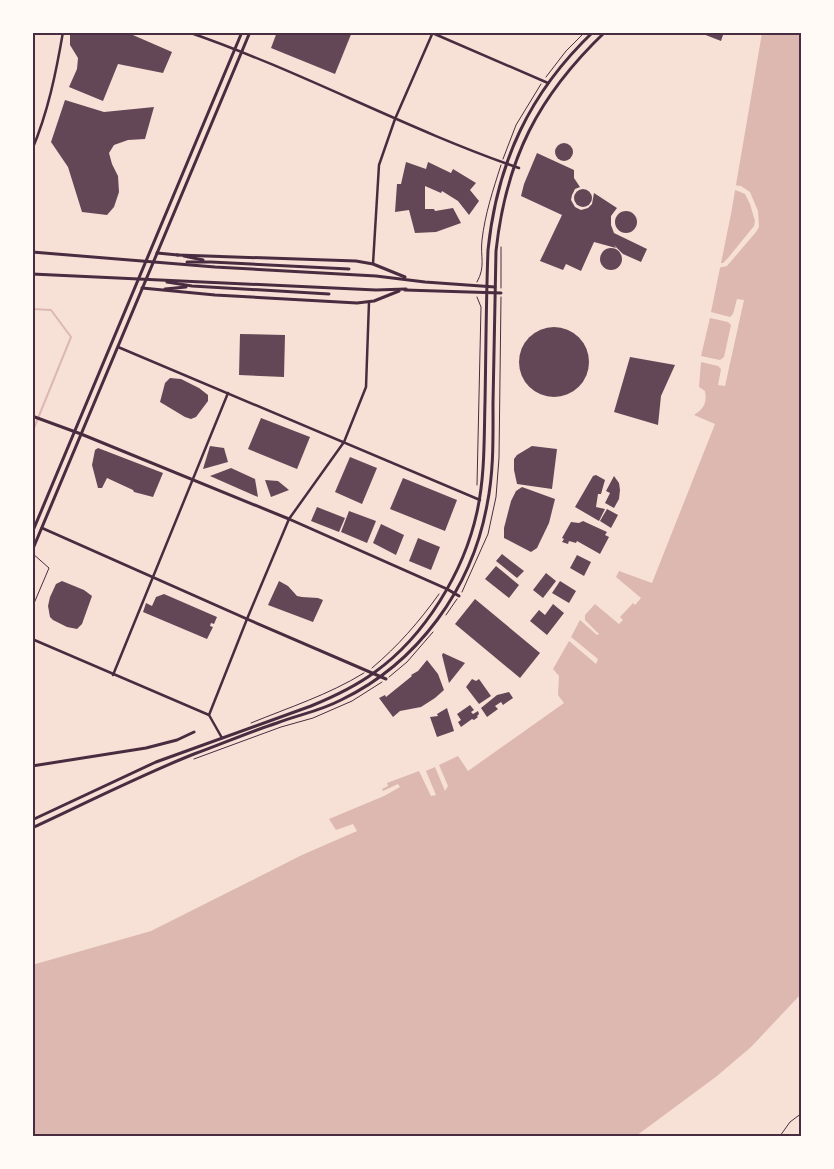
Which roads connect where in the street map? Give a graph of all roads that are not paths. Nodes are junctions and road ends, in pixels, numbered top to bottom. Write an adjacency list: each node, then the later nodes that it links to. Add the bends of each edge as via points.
1 (63, 32): 12 (street, via 56,76)
2 (188, 32): 8 (street)
3 (242, 32): 8 (main road)
4 (250, 32): 9 (main road)
5 (593, 32): 10 (main road)
6 (605, 32): 14 (main road, via 544,102 527,134)
7 (432, 33): 10 (street); 11 (street)
8 (236, 49): 9 (street); 18 (main road)
9 (242, 52): 11 (street); 16 (main road)
10 (548, 82): 13 (main road, via 523,122)
11 (395, 119): 13 (street); 22 (street, via 379,165)
12 (32, 150)
13 (506, 164): 14 (street); 30 (main road, via 492,217)
14 (516, 167): 31 (main road, via 500,219)
15 (32, 252): 18 (main road)
16 (157, 253): 17 (main road); 19 (main road)
17 (177, 255): 20 (main road); 22 (main road, via 320,259)
18 (147, 261): 19 (main road); 25 (main road)
19 (154, 261): 21 (main road); 26 (main road)
20 (211, 262): 21 (main road); 23 (main road)
21 (176, 263): 28 (main road)
22 (373, 264): 28 (main road, via 396,275)
23 (349, 269)
24 (32, 274): 25 (main road)
25 (139, 279): 26 (main road); 43 (main road)
26 (146, 279): 27 (main road); 32 (main road)
27 (157, 280): 29 (main road); 33 (main road)
28 (425, 282): 30 (main road)
29 (192, 286): 34 (main road); 38 (main road)
30 (487, 286): 31 (main road); 35 (main road)
31 (495, 286): 36 (main road)
32 (142, 288): 34 (main road); 40 (main road)
33 (406, 289): 35 (main road); 39 (main road)
34 (159, 290): 39 (main road)
35 (487, 292): 36 (main road); 47 (main road, via 484,456)
36 (495, 292): 37 (main road); 54 (main road, via 490,492 479,538)
37 (501, 293)
38 (329, 294)
39 (369, 302): 45 (street, via 366,387)
40 (118, 347): 41 (street); 44 (main road)
41 (228, 393): 45 (street); 46 (street)
42 (36, 418): 43 (main road)
43 (75, 431): 44 (main road); 50 (main road)
44 (81, 434): 46 (main road); 49 (main road)
45 (344, 442): 47 (street); 48 (street)
46 (192, 479): 48 (main road); 52 (street)
47 (478, 499): 53 (main road, via 467,547)
48 (289, 519): 53 (main road); 57 (street)
49 (42, 528): 51 (main road); 52 (main road)
50 (32, 533)
51 (32, 552): 56 (lane, via 49,568)
52 (153, 577): 57 (main road); 61 (street)
53 (447, 589): 54 (main road); 60 (main road, via 420,628)
54 (455, 594): 55 (main road); 62 (main road, via 420,641)
55 (459, 596)
56 (32, 608)
57 (247, 619): 60 (main road); 64 (street)
58 (32, 632): 59 (lane)
59 (33, 640): 61 (street)
60 (374, 674): 62 (main road); 66 (main road, via 323,701)
61 (113, 675): 64 (street)
62 (380, 676): 63 (main road); 67 (main road, via 340,701)
63 (386, 679)
64 (209, 715): 66 (street)
65 (194, 732): 68 (main road, via 146,748)
66 (222, 738): 67 (main road); 69 (main road, via 156,762)
67 (225, 743): 70 (main road, via 158,768)
68 (32, 766)
69 (32, 820)
70 (32, 828)

